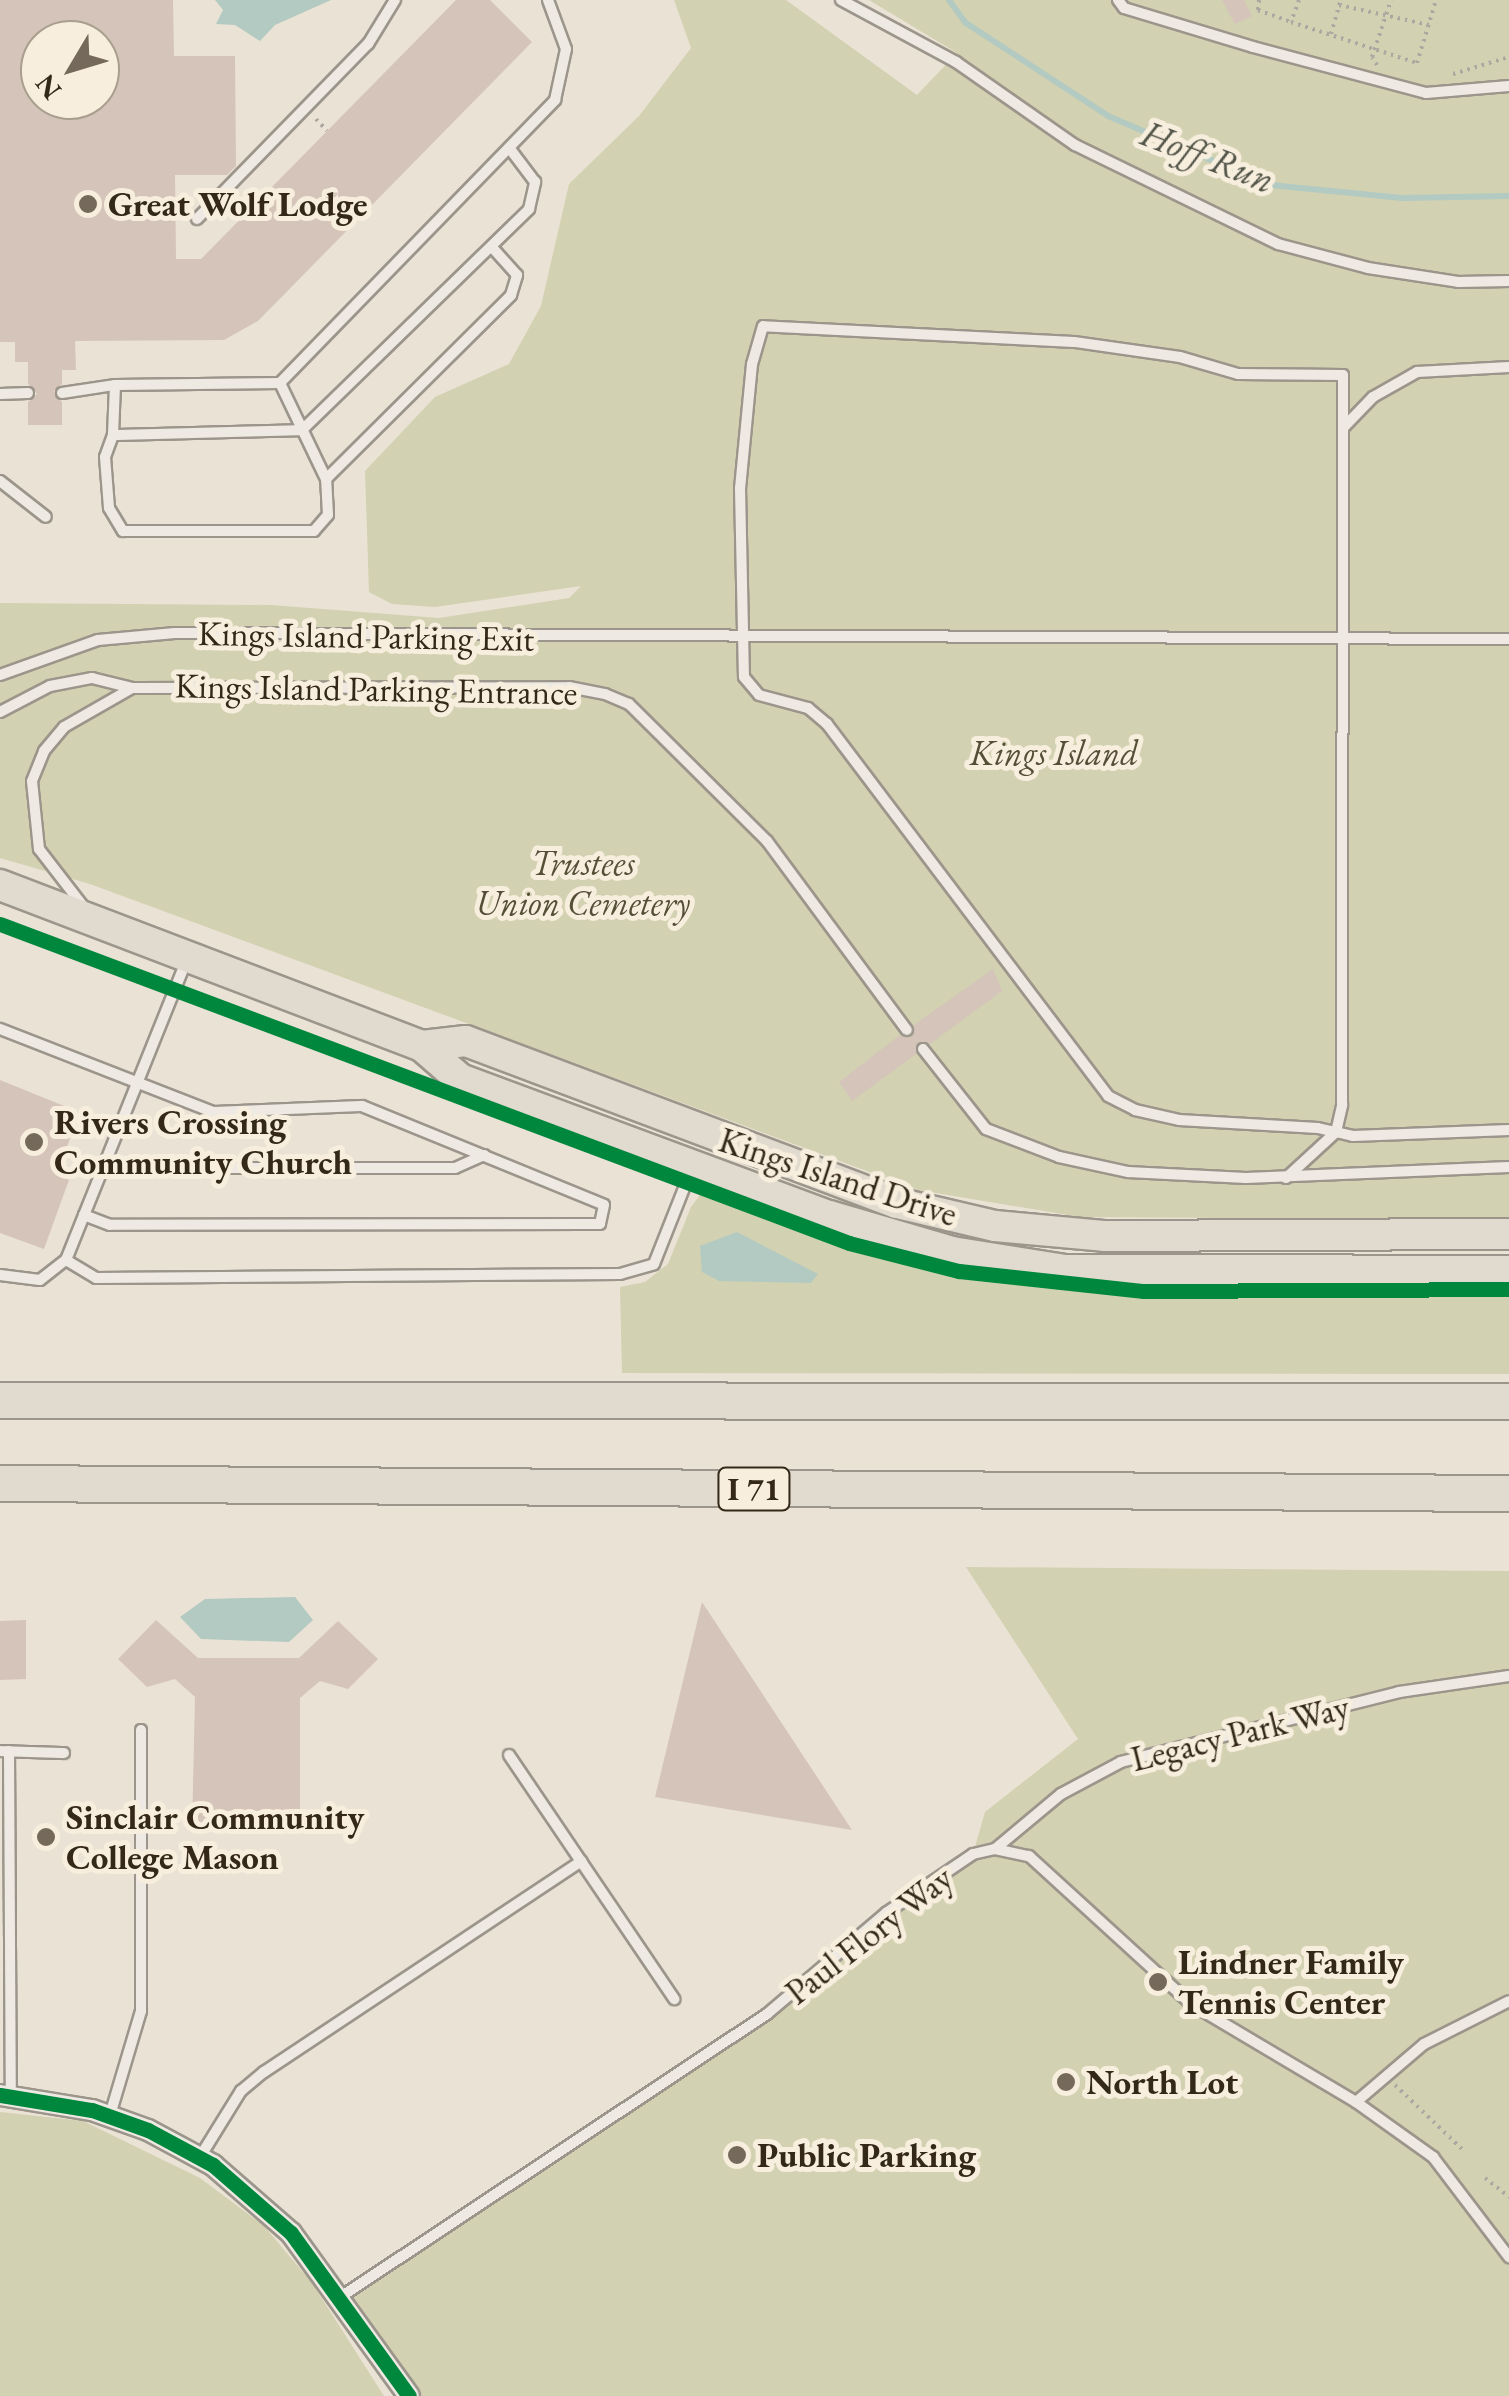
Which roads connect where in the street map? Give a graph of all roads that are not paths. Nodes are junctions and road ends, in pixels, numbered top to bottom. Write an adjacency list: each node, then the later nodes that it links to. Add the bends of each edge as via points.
1 (395, 0): 7 (lane, via 368,44)
2 (548, 0): 6 (lane, via 562,30 566,72 556,100)
3 (843, 0): 9 (lane, via 956,62 1075,145 1278,244 1458,282)
4 (1118, 0): 5 (lane, via 1124,8 1253,47 1426,93 1496,82)
5 (1509, 86)
6 (510, 148): 8 (lane, via 534,182 528,209); 11 (lane)
7 (197, 220)
8 (493, 248): 17 (lane); 19 (lane, via 517,276 511,295)
9 (1509, 281)
10 (1509, 366): 16 (lane, via 1417,372 1372,397)
11 (280, 383): 12 (lane); 17 (lane)
12 (115, 384): 14 (lane); 18 (lane)
13 (28, 393): 15 (lane)
14 (62, 393)
15 (0, 394)
16 (1343, 428): 22 (lane); 24 (lane, via 1344,375 1238,374 1180,357 1074,342 764,326 752,364 740,488)
17 (302, 430): 18 (lane); 19 (lane)
18 (114, 435): 19 (lane, via 105,457 109,508 123,531 314,531 328,515)
19 (326, 479)
20 (0, 481): 21 (lane)
21 (46, 517)
22 (1345, 639): 23 (lane, Kings Island Parking Exit); 24 (lane, Kings Island Parking Exit); 37 (lane, via 1342,1079)
23 (1509, 639)
24 (739, 640): 25 (lane, Kings Island Parking Exit, via 138,634 98,640); 37 (lane, via 750,687 770,700 808,708 827,724 1108,1096 1179,1120)
25 (0, 675)
26 (132, 688): 27 (lane, Kings Island Parking Entrance, via 92,678 50,686); 29 (lane, via 64,726 44,750 32,782 40,848); 32 (lane, Kings Island Parking Entrance, via 569,688 629,704 767,841)
27 (0, 712)
28 (0, 884): 29 (main road, Kings Island Drive)
29 (94, 920): 30 (main road, Kings Island Drive)
30 (188, 956): 33 (main road, Kings Island Drive); 35 (lane)
31 (0, 1029): 35 (lane)
32 (908, 1030)
33 (422, 1046): 40 (main road, Kings Island Drive, via 460,1079); 44 (main road, Kings Island Drive, via 466,1041 880,1198 995,1226 1104,1236)
34 (923, 1049): 42 (lane, via 986,1129 1013,1143 1177,1179)
35 (138, 1082): 38 (lane, via 213,1112 362,1106); 39 (lane)
36 (1509, 1130): 37 (lane)
37 (1336, 1132): 42 (lane)
38 (484, 1156): 39 (lane, via 455,1168); 43 (lane, via 604,1205 600,1224 110,1225)
39 (105, 1163): 43 (lane)
40 (693, 1167): 45 (lane, via 654,1264 620,1274 96,1278); 46 (main road, Kings Island Drive, via 894,1236 1030,1266)
41 (1509, 1167): 42 (lane)
42 (1286, 1178)
43 (84, 1215): 45 (lane)
44 (1509, 1234)
45 (66, 1260): 47 (lane, via 40,1280)
46 (1509, 1271)
47 (0, 1275)
48 (0, 1400): 49 (highway)
49 (1509, 1401)
50 (0, 1483): 51 (highway, I 71)
51 (1509, 1493)
52 (1509, 1676): 57 (lane, Legacy Park Way, via 1399,1692 1121,1762 1061,1794)
53 (141, 1730): 63 (lane, via 141,2011)
54 (4, 1751): 55 (lane); 61 (lane)
55 (64, 1754)
56 (510, 1755): 58 (lane)
57 (996, 1848): 62 (lane, via 1029,1856 1190,2004); 66 (lane, Paul Flory Way, via 974,1854 886,1913 767,2014)
58 (581, 1861): 59 (lane); 64 (lane, via 264,2072 241,2091)
59 (674, 1999)
60 (1509, 2001): 62 (lane, via 1424,2044)
61 (6, 2096): 63 (street)
62 (1356, 2102): 65 (lane, via 1454,2177)
63 (109, 2116): 64 (street)
64 (200, 2158): 66 (street, via 291,2233)
65 (1509, 2256)
66 (339, 2298): 67 (street)
67 (409, 2396)

